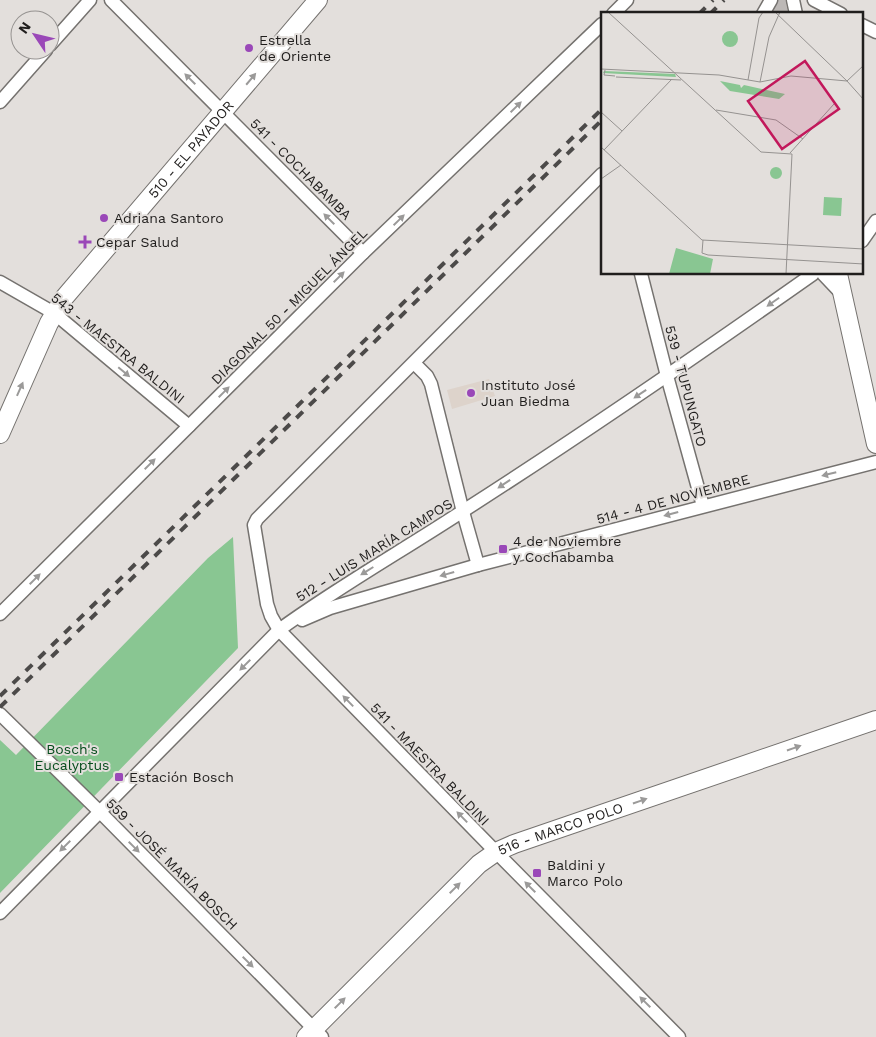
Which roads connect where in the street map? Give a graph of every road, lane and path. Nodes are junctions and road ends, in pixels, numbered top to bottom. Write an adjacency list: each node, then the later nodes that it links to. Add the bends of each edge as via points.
1 (90, 0): 11 (street)
2 (111, 0): 14 (street, 541 - COCHABAMBA, one-way to 2)
3 (318, 0): 14 (street, 510 - EL PAYADOR, one-way to 3)
4 (771, 0): 6 (street)
5 (814, 0): 7 (street)
6 (764, 12)
7 (837, 12)
8 (601, 25): 18 (street, DIAGONAL 50 - MIGUEL ÁNGEL, one-way to 8)
9 (864, 26): 10 (street)
10 (876, 32)
11 (60, 34)
12 (37, 60): 13 (street)
13 (0, 102)
14 (224, 112): 18 (street, 541 - COCHABAMBA, one-way to 14); 25 (street, 510 - EL PAYADOR)
15 (601, 175): 26 (street)
16 (870, 226): 17 (street)
17 (864, 237)
18 (363, 253): 28 (street, DIAGONAL 50 - MIGUEL ÁNGEL, one-way to 18)
19 (641, 275): 27 (street, 539 - TUPUNGATO)
20 (812, 275): 27 (street, 512 - LUIS MARÍA CAMPOS, one-way to 27)
21 (824, 275): 24 (street)
22 (838, 275): 24 (street)
23 (0, 282): 25 (street, 543 - MAESTRA BALDINI)
24 (842, 294): 30 (street)
25 (54, 313): 28 (street, 543 - MAESTRA BALDINI, one-way to 28); 29 (street, 510 - EL PAYADOR, one-way to 25)
26 (414, 363): 33 (street, via 431,384); 36 (street, 541 - MAESTRA BALDINI, via 257,519 254,525 267,604)
27 (667, 376): 32 (street, 539 - TUPUNGATO); 33 (street, 512 - LUIS MARÍA CAMPOS, one-way to 33)
28 (189, 426): 35 (street, DIAGONAL 50 - MIGUEL ÁNGEL, one-way to 28)
29 (0, 434)
30 (876, 444)
31 (876, 462): 32 (street, 514 - 4 DE NOVIEMBRE, one-way to 32)
32 (703, 506): 34 (street, 514 - 4 DE NOVIEMBRE, one-way to 34)
33 (463, 512): 34 (street); 36 (street, 512 - LUIS MARÍA CAMPOS, one-way to 36)
34 (478, 565): 36 (street, 514 - 4 DE NOVIEMBRE, one-way to 36, via 330,608)
35 (0, 614)
36 (279, 630): 39 (street, 512 - LUIS MARÍA CAMPOS, one-way to 39); 40 (street, 541 - MAESTRA BALDINI, one-way to 36)
37 (0, 714): 39 (street, 559 - JOSÉ MARÍA BOSCH)
38 (876, 720): 40 (street, 516 - MARCO POLO, one-way to 38)
39 (100, 812): 41 (street, 512 - LUIS MARÍA CAMPOS, one-way to 41); 42 (street, 559 - JOSÉ MARÍA BOSCH, one-way to 42)
40 (496, 852): 42 (street, 516 - MARCO POLO, one-way to 40, via 479,864); 43 (street, 541 - MAESTRA BALDINI, one-way to 40)
41 (0, 912)
42 (314, 1034)
43 (679, 1037)

